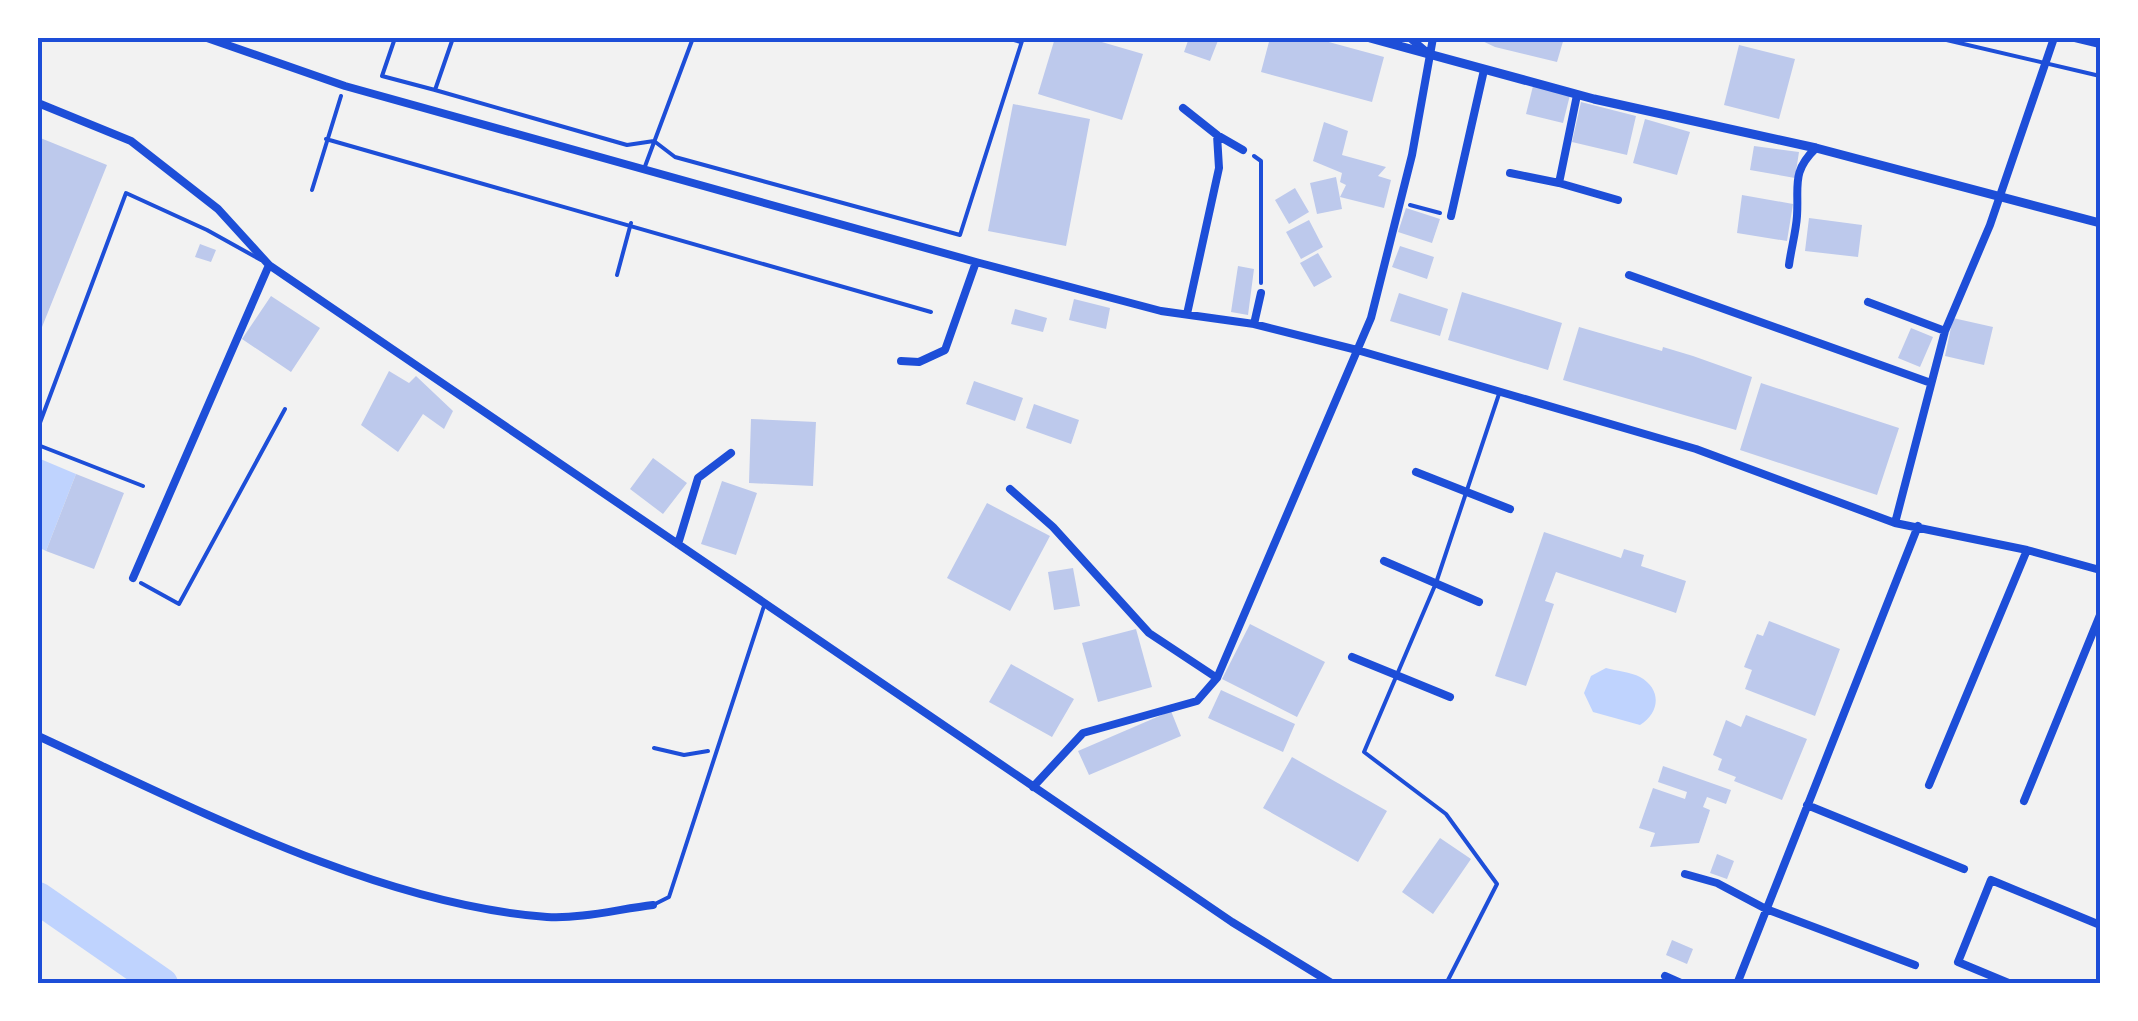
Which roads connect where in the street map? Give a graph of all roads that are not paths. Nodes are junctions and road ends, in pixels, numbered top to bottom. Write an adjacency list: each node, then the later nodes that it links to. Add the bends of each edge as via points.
1 (207, 38): 26 (street, via 345,86)
2 (395, 38): 18 (lane, via 382,76)
3 (453, 38): 18 (lane)
4 (692, 38): 23 (lane)
5 (1007, 38): 12 (lane)
6 (1370, 38): 14 (street)
7 (1410, 38): 14 (street)
8 (1433, 38): 14 (street)
9 (1938, 38): 15 (lane)
10 (2054, 38): 15 (street)
11 (2075, 38): 13 (street)
12 (1022, 40): 23 (lane, via 960,235 675,157)
13 (2100, 44)
14 (1429, 54): 16 (street); 42 (street, via 1401,202)
15 (2047, 62): 17 (lane); 29 (street)
16 (1484, 70): 19 (street); 31 (street)
17 (2100, 76)
18 (435, 90): 23 (lane, via 627,145)
19 (1577, 95): 24 (street); 28 (street)
20 (38, 103): 34 (street, via 132,141 218,209)
21 (1183, 108): 22 (street)
22 (1217, 135): 25 (street); 39 (street, via 1219,168)
23 (654, 141): 26 (lane)
24 (1816, 148): 29 (street); 35 (street, via 1794,188)
25 (1243, 150)
26 (644, 169): 33 (street)
27 (1510, 173): 28 (street)
28 (1559, 183): 30 (street)
29 (2000, 198): 32 (street); 41 (street)
30 (1618, 200)
31 (1451, 216)
32 (2100, 222)
33 (976, 262): 39 (street); 43 (street, via 945,350 919,362)
34 (270, 265): 46 (lane, via 126,193); 56 (street); 60 (street)
35 (1789, 265)
36 (1630, 276): 44 (street)
37 (1261, 293): 40 (street)
38 (1868, 302): 41 (street)
39 (1187, 314): 40 (street)
40 (1254, 324): 42 (street)
41 (1945, 332): 44 (street)
42 (1357, 350): 45 (street); 67 (street)
43 (901, 360)
44 (1930, 383): 54 (street)
45 (1500, 391): 52 (lane); 54 (street, via 1696,449)
46 (38, 428)
47 (38, 445): 50 (lane)
48 (731, 453): 56 (street, via 698,478)
49 (1416, 472): 52 (street)
50 (143, 486)
51 (1010, 489): 67 (street, via 1053,526 1148,633)
52 (1468, 492): 53 (street); 61 (lane)
53 (1510, 509)
54 (1895, 523): 55 (street)
55 (1918, 526): 57 (street); 73 (street)
56 (678, 544): 63 (street)
57 (2026, 550): 59 (street); 70 (street)
58 (1384, 561): 61 (street)
59 (2100, 570)
60 (133, 578)
61 (1436, 583): 62 (street); 66 (lane)
62 (1479, 602)
63 (764, 606): 71 (street); 76 (lane, via 669,897)
64 (2100, 616): 72 (street)
65 (1352, 656): 66 (street)
66 (1396, 677): 68 (street); 82 (lane, via 1364,752 1446,814 1497,884)
67 (1216, 678): 71 (street, via 1196,702 1083,733)
68 (1450, 697)
69 (38, 736): 76 (street, via 337,868 434,897 552,917)
70 (1929, 785)
71 (1033, 787): 81 (street)
72 (2024, 800)
73 (1807, 806): 74 (street); 77 (street)
74 (1964, 869)
75 (1685, 874): 77 (street, via 1717,882)
76 (653, 905)
77 (1766, 909): 79 (street); 84 (street)
78 (2100, 924): 85 (street, via 1991,880 1958,962)
79 (1915, 964)
80 (1665, 976): 83 (street)
81 (1333, 984)
82 (1446, 984)
83 (1683, 984)
84 (1736, 984)
85 (2011, 984)

